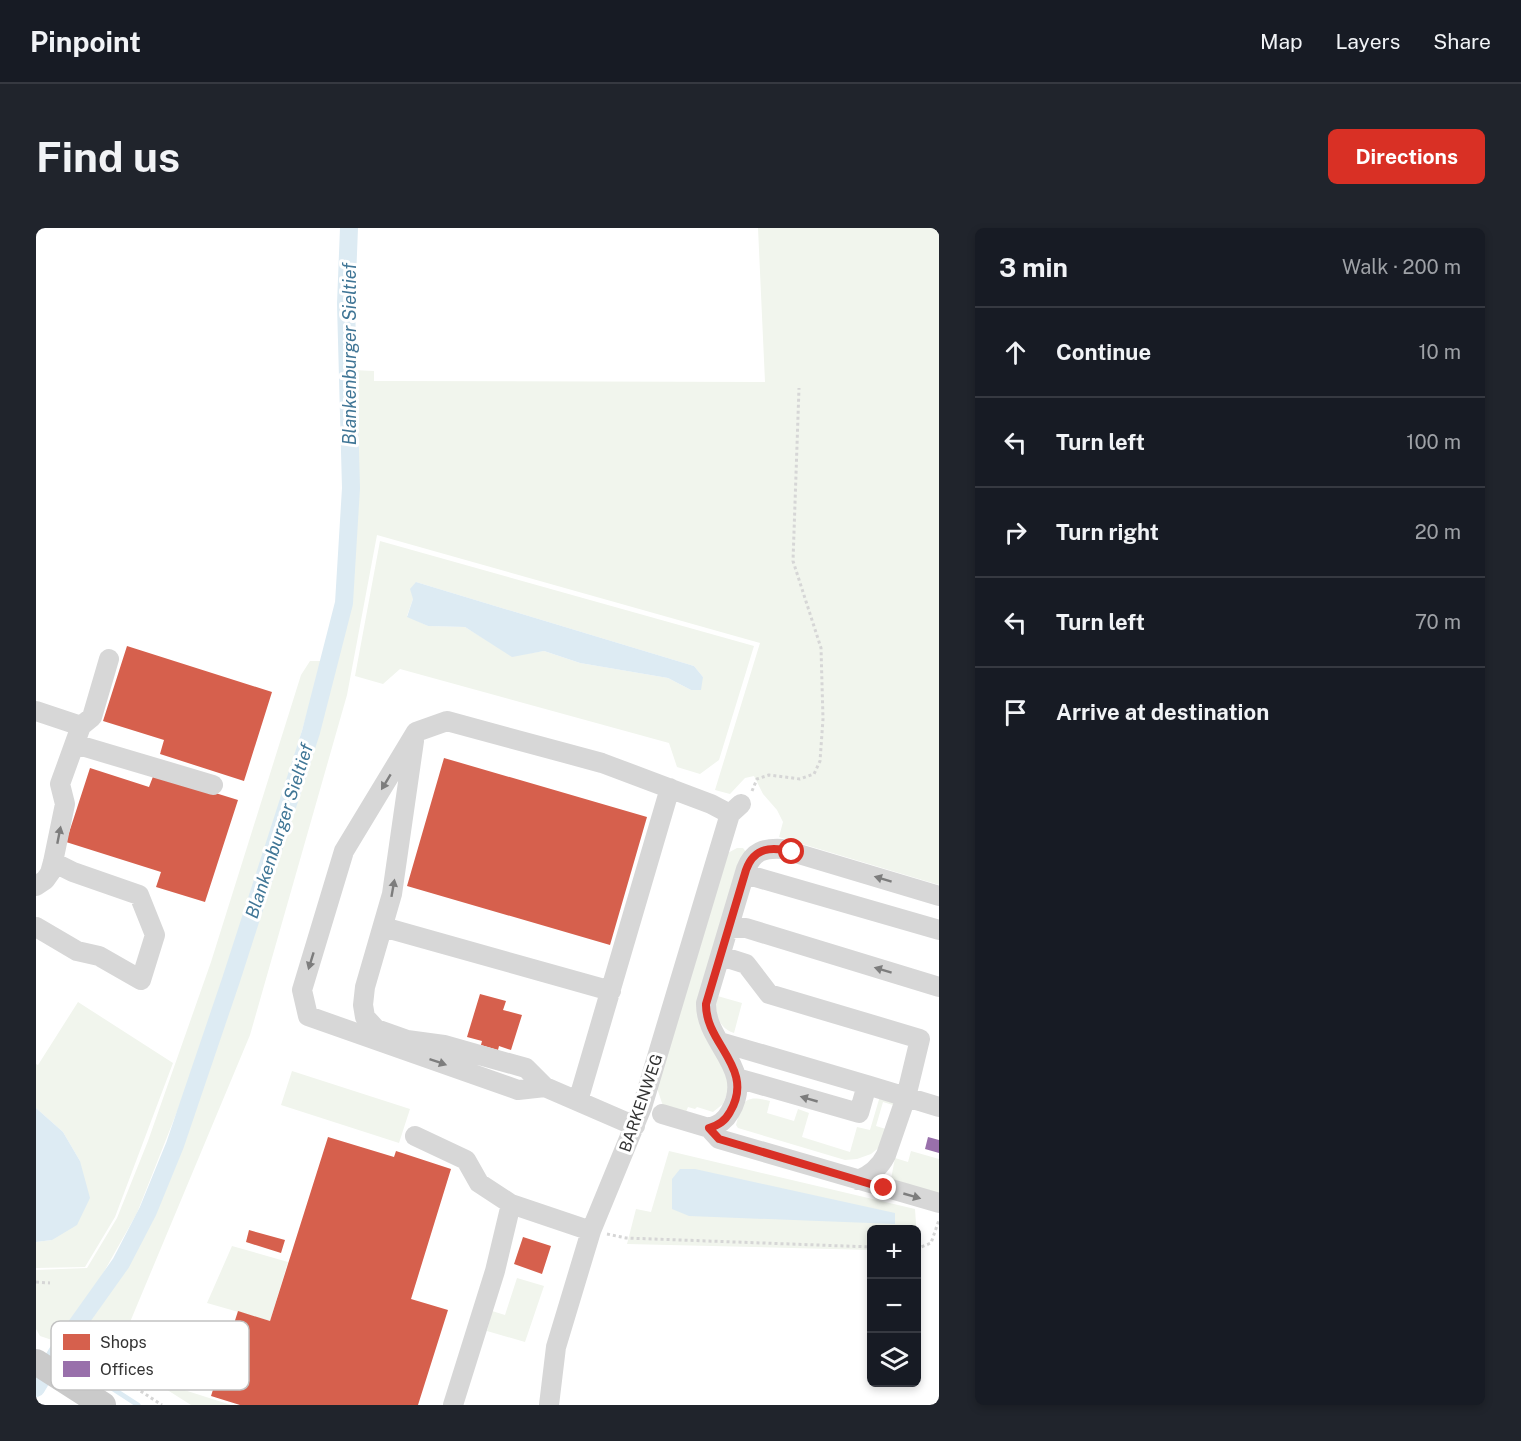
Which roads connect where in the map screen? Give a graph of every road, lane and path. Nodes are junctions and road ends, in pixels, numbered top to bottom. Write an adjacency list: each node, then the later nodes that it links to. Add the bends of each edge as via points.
1 (799, 388): 8 (path, via 793,561 821,648 820,761 814,774 800,779 769,775 757,779 753,790)
2 (109, 659): 5 (street, via 92,717)
3 (36, 711): 5 (street)
4 (416, 732): 7 (street, via 447,721 602,763); 14 (street, one-way to 4, via 392,894); 23 (street, one-way to 23, via 344,851 302,990 308,1016 518,1090)
5 (78, 735): 6 (street); 9 (street, one-way to 5, via 65,804 60,784)
6 (213, 785)
7 (670, 788): 8 (street); 19 (street)
8 (735, 809): 28 (street, BARKENWEG)
9 (53, 862): 11 (street, via 50,873); 13 (street, via 140,895 155,935 141,980 99,956 76,951)
10 (745, 874): 12 (street, one-way to 10, via 782,849 759,851 748,863); 15 (street); 16 (street)
11 (36, 886)
12 (939, 896)
13 (36, 927)
14 (382, 927): 19 (street); 23 (street, via 364,987 365,1017 376,1029 526,1068)
15 (729, 930): 17 (street); 18 (street, one-way to 15, via 746,928)
16 (939, 930)
17 (721, 956): 20 (street, via 706,1009); 24 (street, via 746,964 769,994 920,1039)
18 (939, 987)
19 (610, 991): 25 (street)
20 (720, 1042): 21 (street); 22 (street)
21 (737, 1078): 22 (street, one-way to 21, via 859,1113); 29 (street, via 738,1095 733,1107 724,1121)
22 (867, 1085): 24 (street)
23 (545, 1087): 25 (street)
24 (906, 1097): 26 (street); 31 (street, via 883,1162)
25 (578, 1101): 28 (street)
26 (939, 1107)
27 (662, 1114): 29 (street)
28 (635, 1126): 35 (street, BARKENWEG)
29 (709, 1128): 31 (street, via 719,1139)
30 (415, 1136): 33 (street, via 466,1160 479,1183)
31 (858, 1180): 32 (street, one-way to 32)
32 (939, 1203)
33 (511, 1204): 35 (street); 46 (street, via 495,1271)
34 (939, 1220): 36 (path, via 932,1243)
35 (591, 1232): 37 (path, via 626,1238); 47 (street, BARKENWEG, via 556,1347)
36 (921, 1246)
37 (867, 1247)
38 (36, 1282): 39 (path)
39 (50, 1283)
40 (36, 1362): 41 (main road)
41 (51, 1367)
42 (89, 1390): 44 (main road)
43 (139, 1390): 45 (path)
44 (103, 1405)
45 (162, 1405)
46 (453, 1405)
47 (549, 1405)

